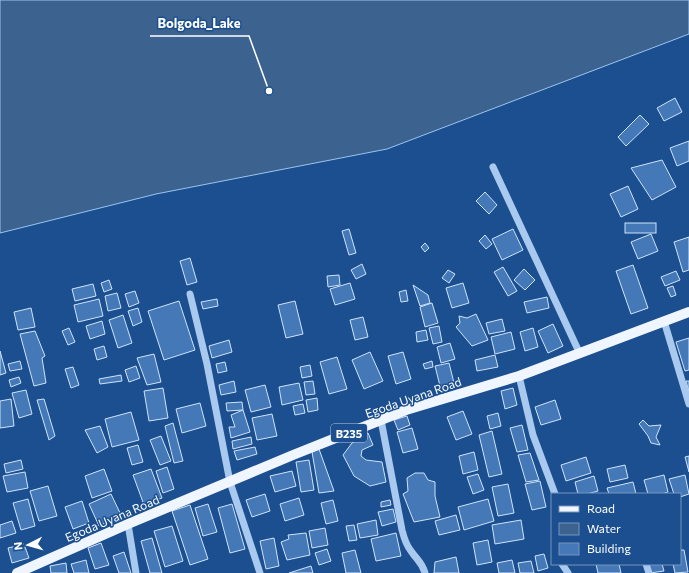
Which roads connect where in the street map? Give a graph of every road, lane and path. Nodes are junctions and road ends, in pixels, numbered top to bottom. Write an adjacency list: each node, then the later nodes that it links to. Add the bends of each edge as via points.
1 (492, 167): 5 (street)
2 (190, 294): 9 (street, via 207,364)
3 (689, 312): 4 (main road, Egoda Uyana Road / B235)
4 (664, 321): 5 (main road, Egoda Uyana Road / B235); 7 (street)
5 (580, 354): 6 (main road, Egoda Uyana Road / B235)
6 (519, 376): 8 (main road, Egoda Uyana Road / B235); 10 (street, via 533,435)
7 (689, 404)
8 (381, 420): 9 (main road, Egoda Uyana Road / B235); 15 (street, via 402,530 406,543 423,564)
9 (230, 482): 11 (main road, Egoda Uyana Road / B235); 14 (street)
10 (555, 493)
11 (128, 524): 12 (main road, Egoda Uyana Road / B235); 13 (street)
12 (17, 573)
13 (136, 573)
14 (260, 573)
15 (425, 573)

